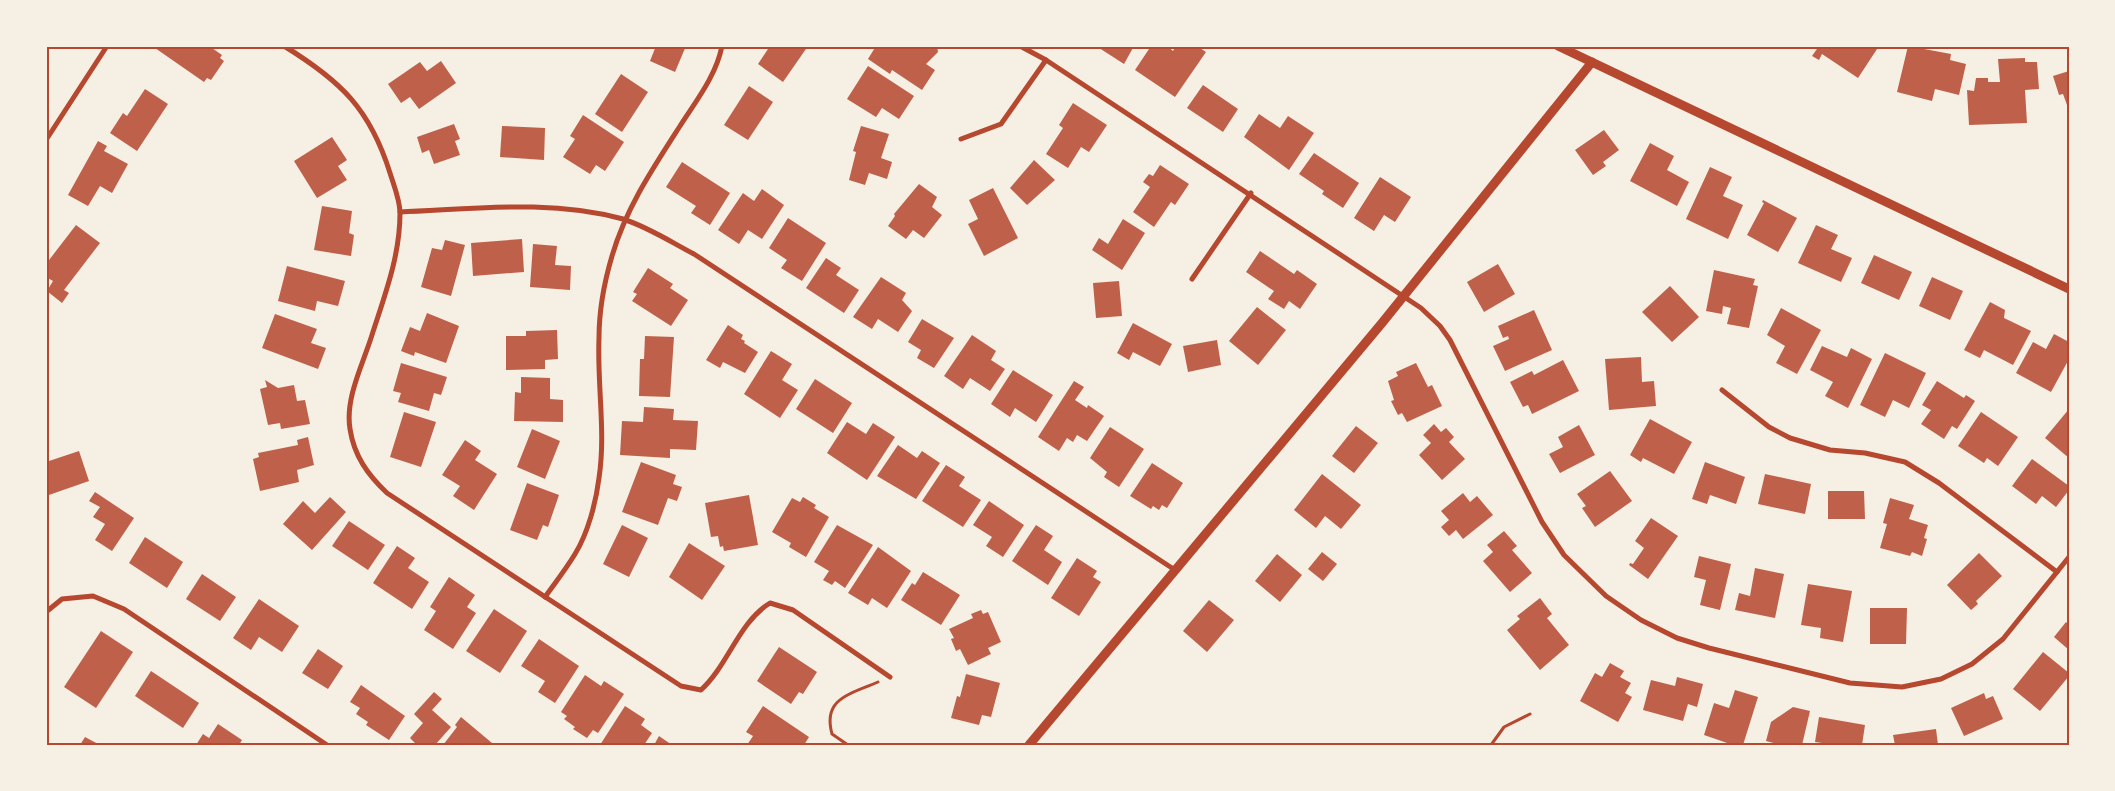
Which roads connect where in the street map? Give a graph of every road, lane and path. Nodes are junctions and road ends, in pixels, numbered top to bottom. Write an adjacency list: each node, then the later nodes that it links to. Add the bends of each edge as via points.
1 (107, 46): 9 (street)
2 (284, 46): 11 (street, via 314,65 361,109 376,135)
3 (722, 46): 12 (street, via 720,60 708,83 642,185)
4 (1020, 46): 6 (street)
5 (1558, 46): 7 (street)
6 (1046, 60): 8 (street, via 1001,124); 10 (street)
7 (1592, 62): 14 (street); 15 (street)
8 (960, 139)
9 (46, 140)
10 (1251, 193): 13 (street); 15 (street)
11 (400, 212): 12 (street, via 538,206 578,209); 20 (street, via 394,268 350,401 350,428 356,452 369,475 387,493)
12 (624, 220): 18 (street, via 694,254); 20 (street, via 602,296 598,339 602,437 599,478 576,552)
13 (1192, 279)
14 (2069, 289)
15 (1403, 296): 18 (street); 19 (street, via 1421,308 1450,340 1542,522 1564,555 1606,596 1641,620 1677,638 1850,683 1902,687 1940,679 1972,664 2003,639)
16 (1722, 390): 19 (street, via 1769,427 1790,438 1830,450 1865,453 1905,462 1939,483)
17 (2069, 557): 19 (street)
18 (1175, 570): 24 (street)
19 (2057, 572)
20 (545, 597): 22 (street, via 681,686 701,690 716,676 756,612 770,603 793,610)
21 (46, 612): 25 (street, via 62,599 93,596 124,609)
22 (890, 677): 26 (path, via 838,700 831,710 832,734)
23 (1530, 714): 29 (path, via 1504,727)
24 (1031, 744)
25 (327, 745)
26 (848, 745)
27 (1192, 745): 28 (path)
28 (1196, 745)
29 (1491, 745)

